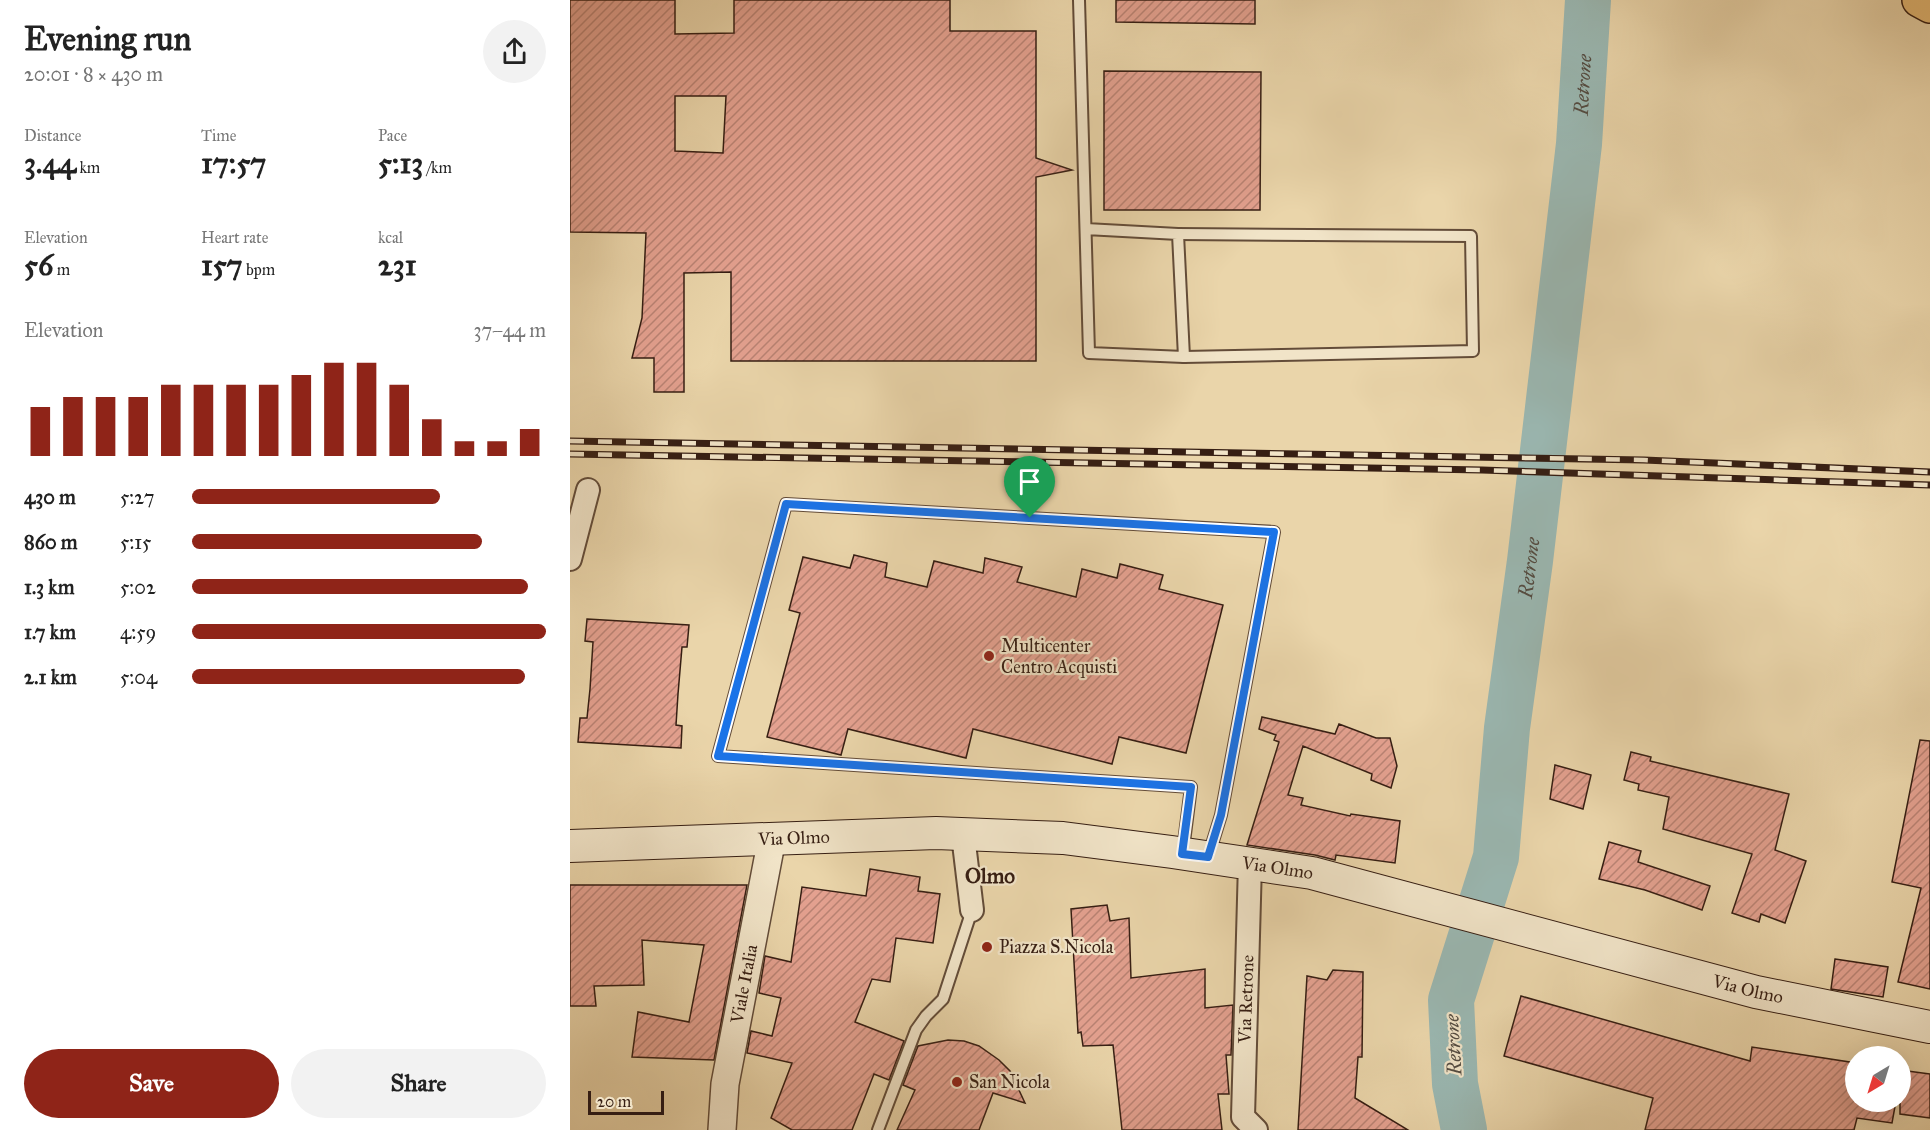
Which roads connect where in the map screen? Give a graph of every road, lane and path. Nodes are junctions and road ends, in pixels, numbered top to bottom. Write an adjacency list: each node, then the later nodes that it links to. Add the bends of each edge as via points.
1 (1079, 0): 4 (lane)
2 (1919, 0): 3 (main road)
3 (1930, 6)
4 (1086, 229): 5 (lane); 6 (lane, via 1089,353)
5 (1178, 234): 6 (lane); 6 (lane, via 1471,236 1473,351)
6 (1184, 357)
7 (588, 490): 8 (street)
8 (570, 559)
9 (963, 835): 10 (main road, Via Olmo); 12 (main road, Via Olmo, via 1063,838); 14 (street)
10 (772, 838): 11 (main road, Via Olmo); 17 (street, Viale Italia, via 725,1084)
11 (570, 846)
12 (1195, 855): 12 (lane, via 1221,815 1274,532 786,504 718,756 1191,787); 13 (main road, Via Olmo)
13 (1250, 863): 15 (main road, Via Olmo, via 1312,873 1756,992); 16 (street, Via Retrone)
14 (972, 910): 18 (lane, via 943,999 916,1030)
15 (1930, 1027)
16 (1242, 1126)
17 (722, 1130)
18 (878, 1130)

